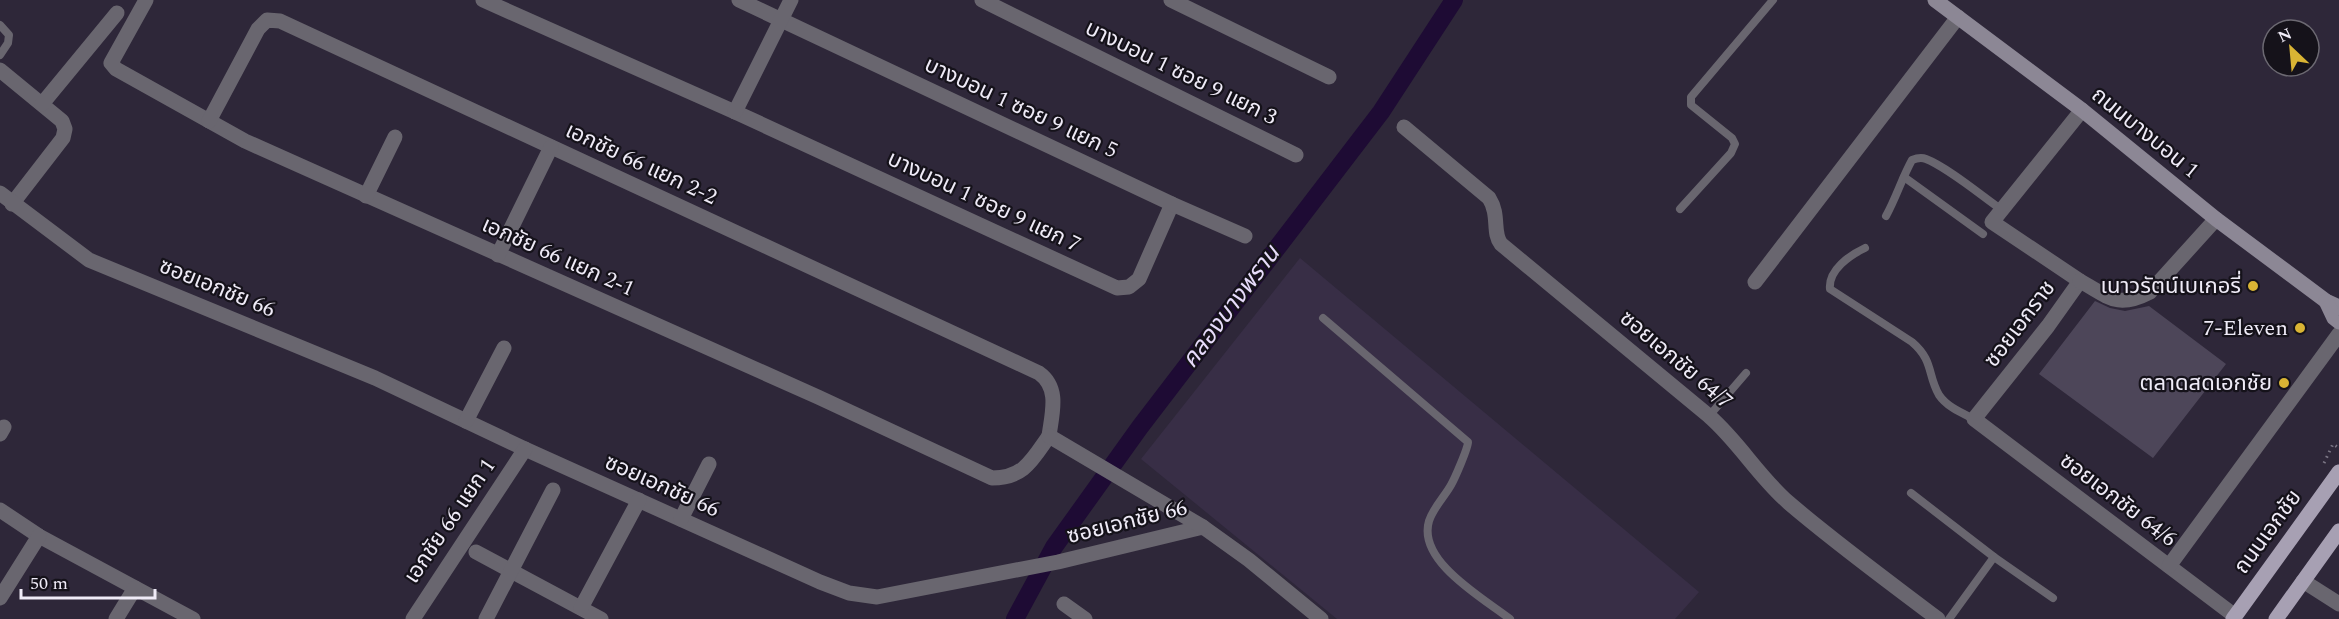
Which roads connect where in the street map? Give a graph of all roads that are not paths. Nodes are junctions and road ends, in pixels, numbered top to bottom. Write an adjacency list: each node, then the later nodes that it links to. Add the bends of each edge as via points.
1 (146, 0): 19 (street, เอกชัย 66 แยก 2-1, via 111,63)
2 (483, 0): 18 (street, บางบอน 1 ซอย 9 แยก 7)
3 (739, 0): 11 (street, บางบอน 1 ซอย 9 แยก 5)
4 (791, 0): 11 (street)
5 (982, 0): 23 (street, บางบอน 1 ซอย 9 แยก 3)
6 (1171, 0): 15 (street)
7 (1773, 0): 29 (lane, via 1690,97 1691,105 1735,144)
8 (1935, 0): 10 (main road, ถนนบางบอน 1)
9 (117, 13): 16 (street)
10 (1958, 17): 17 (main road, ถนนบางบอน 1); 38 (street)
11 (780, 18): 18 (street); 28 (street, บางบอน 1 ซอย 9 แยก 5)
12 (0, 25): 13 (lane, via 9,35)
13 (0, 55)
14 (0, 70): 16 (street)
15 (1329, 77)
16 (42, 104): 27 (street, via 62,121 63,138)
17 (2082, 110): 30 (street); 32 (main road, ถนนบางบอน 1)
18 (735, 112): 28 (street, บางบอน 1 ซอย 9 แยก 7, via 1117,288 1129,287 1139,279)
19 (209, 121): 22 (street, เอกชัย 66 แยก 2-2, via 258,28 267,20 280,21); 26 (street, เอกชัย 66 แยก 2-1)
20 (1404, 127): 45 (street, ซอยเอกชัย 64/7, via 1489,198 1497,213 1496,234 1501,244)
21 (395, 137): 26 (street)
22 (550, 147): 36 (street); 48 (street, เอกชัย 66 แยก 2-2, via 1039,373 1052,385)
23 (1296, 155)
24 (1904, 177): 30 (lane, via 1912,160 1924,158); 31 (lane); 33 (lane)
25 (0, 193): 27 (street, ซอยเอกชัย 66)
26 (366, 196): 36 (street, เอกชัย 66 แยก 2-1)
27 (12, 204): 47 (street, ซอยเอกชัย 66, via 89,260 375,378)
28 (1172, 204): 34 (street, บางบอน 1 ซอย 9 แยก 5)
29 (1680, 209)
30 (2001, 210): 37 (street, ซอยเอกราช, via 1992,222)
31 (1886, 216)
32 (2216, 219): 37 (street, via 2150,292 2136,299 2123,302); 39 (main road, ถนนบางบอน 1)
33 (1983, 234)
34 (1245, 236)
35 (1865, 248): 46 (lane, via 1841,264 1830,280 1830,289 1923,351 1938,393 1955,409)
36 (498, 255): 48 (street, เอกชัย 66 แยก 2-1, via 992,478 1017,474)
37 (2080, 281): 46 (street, ซอยเอกราช)
38 (1755, 282)
39 (2333, 304): 41 (main road, ถนนบางบอน 1, via 2334,318)
40 (1323, 318): 79 (lane, via 1468,442 1454,478 1429,520 1431,546 1439,563)
41 (2339, 322)
42 (2339, 334): 62 (street)
43 (504, 348): 47 (street)
44 (1746, 373): 45 (lane)
45 (1709, 416): 80 (street, ซอยเอกชัย 64/7, via 1789,503)
46 (1974, 419): 62 (street, ซอยเอกชัย 64/6)
47 (466, 421): 49 (street, ซอยเอกชัย 66)
48 (1049, 436): 57 (street)
49 (525, 449): 54 (street, ซอยเอกชัย 66); 74 (street, เอกชัย 66 แยก 1)
50 (709, 464): 56 (street)
51 (2339, 472): 71 (main road, ถนนเอกชัย)
52 (553, 490): 63 (street)
53 (1911, 493): 61 (lane)
54 (639, 500): 56 (street, ซอยเอกชัย 66); 70 (street)
55 (0, 510): 59 (street)
56 (681, 519): 57 (street, ซอยเอกชัย 66, via 849,593 878,597 1058,562)
57 (1203, 526): 78 (street, ซอยเอกชัย 66)
58 (2339, 531): 64 (main road)
59 (39, 536): 65 (street); 66 (street)
60 (476, 552): 63 (street)
61 (1994, 557): 67 (lane); 81 (lane)
62 (2169, 566): 71 (street, ซอยเอกชัย 64/6)
63 (511, 570): 70 (street); 75 (street)
64 (2303, 581): 69 (street); 82 (main road)
65 (135, 588): 72 (street); 73 (street)
66 (0, 598)
67 (2053, 598)
68 (1064, 604): 77 (street)
69 (2339, 604)
70 (581, 608): 76 (street)
71 (2234, 617)
72 (116, 619)
73 (193, 619)
74 (413, 619)
75 (486, 619)
76 (601, 619)
77 (1084, 619)
78 (1321, 619)
79 (1510, 619)
80 (1938, 619)
81 (1949, 619)
82 (2276, 619)

